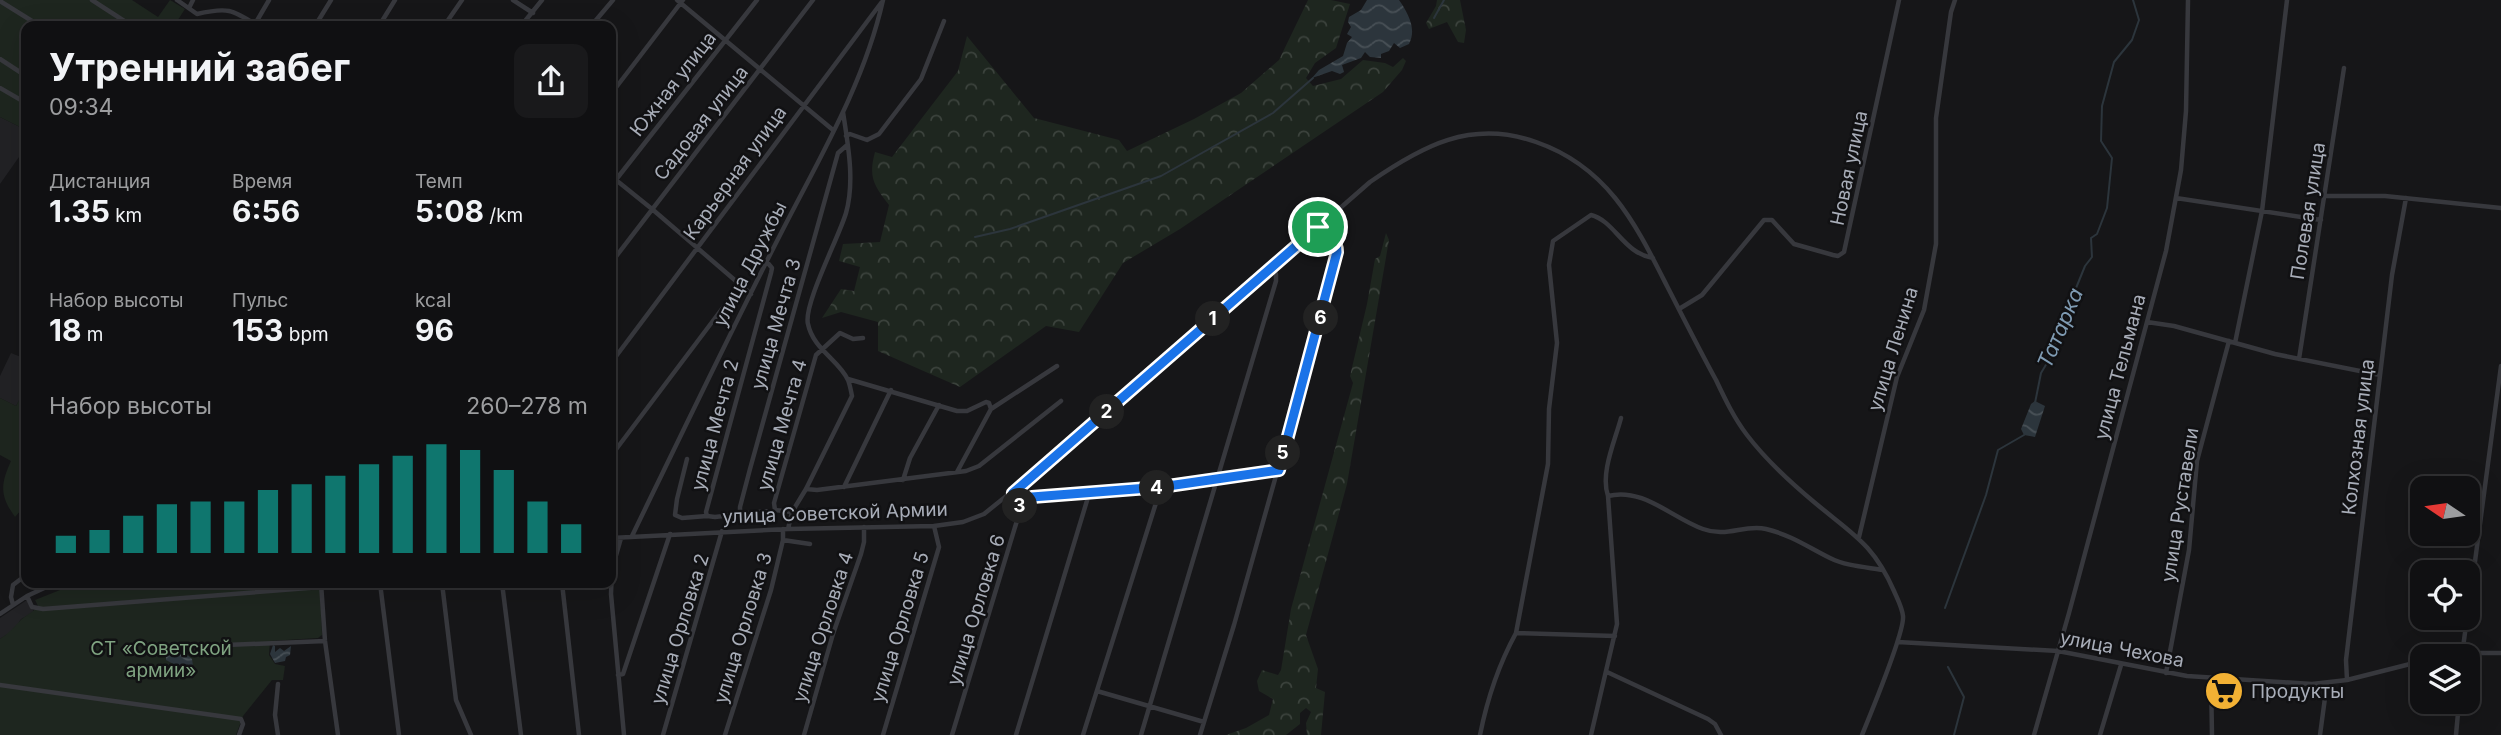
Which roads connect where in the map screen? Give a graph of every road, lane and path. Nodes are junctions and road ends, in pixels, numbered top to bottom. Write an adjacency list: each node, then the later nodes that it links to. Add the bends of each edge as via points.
1 (92, 0): 23 (street)
2 (177, 0): 20 (street)
3 (193, 0): 20 (street)
4 (270, 0): 25 (street)
5 (331, 0): 26 (street)
6 (395, 0): 27 (street)
7 (462, 0): 28 (street)
8 (513, 0): 21 (street)
9 (542, 0): 21 (street)
10 (613, 0): 30 (street)
11 (757, 0): 32 (street, Южная улица)
12 (813, 0): 35 (street, Садовая улица)
13 (883, 0): 40 (street, Карьерная улица); 41 (street, улица Дружбы, via 874,39)
14 (1899, 0): 62 (street, Новая улица, via 1844,252 1838,256 1794,244 1772,220 1764,220 1702,295)
15 (1955, 0): 103 (street, улица Ленина, via 1936,118 1933,264 1924,310 1894,389)
16 (2188, 0): 48 (street, улица Тельмана, via 2186,111)
17 (2287, 0): 52 (street)
18 (0, 1): 22 (street)
19 (680, 1): 32 (street); 37 (street)
20 (189, 8): 24 (street, via 197,14 227,10)
21 (533, 13): 29 (street)
22 (32, 21)
23 (124, 21)
24 (248, 21)
25 (258, 21)
26 (317, 21)
27 (382, 21)
28 (447, 21)
29 (526, 21)
30 (595, 21)
31 (944, 21): 43 (street, via 921,79 880,134 867,140)
32 (725, 41): 35 (street); 45 (street, Южная улица)
33 (0, 59): 36 (street)
34 (2344, 68): 47 (street, Полевая улица)
35 (759, 71): 40 (street); 51 (street, Садовая улица)
36 (21, 73)
37 (616, 87)
38 (0, 88): 39 (street)
39 (21, 100)
40 (802, 106): 42 (street); 55 (street, Карьерная улица)
41 (843, 110): 42 (street, улица Дружбы); 43 (street, улица Мечта 4)
42 (833, 130): 58 (street, улица Дружбы)
43 (846, 136): 44 (street, улица Мечта 4)
44 (846, 146): 66 (street, улица Мечта 4, via 850,179 846,213 807,323); 95 (street, улица Мечта 3, via 838,153)
45 (616, 174)
46 (616, 180): 51 (street)
47 (2325, 196): 49 (street); 53 (street, Полевая улица)
48 (2176, 198): 52 (street); 63 (street, улица Тельмана)
49 (2406, 198): 50 (street); 71 (street, Колхозная улица)
50 (2501, 208)
51 (652, 209): 55 (street); 56 (street, Садовая улица)
52 (2262, 211): 53 (street); 65 (street, улица Руставели)
53 (2321, 219): 68 (street, Полевая улица)
54 (1318, 227): 57 (street, улица Советской Армии, via 1405,158 1437,142 1475,133 1500,133 1550,146 1593,173 1619,200); 59 (street, улица Советской Армии); 80 (street, via 1332,237 1337,252)
55 (698, 248): 60 (street); 67 (street, Карьерная улица)
56 (616, 256)
57 (1653, 258): 62 (street, улица Советской Армии); 123 (street, via 1629,248 1591,215 1553,241 1549,265 1557,343 1548,464)
58 (766, 262): 61 (street, улица Дружбы); 96 (street, улица Мечта 2, via 771,273)
59 (1272, 269): 83 (street, via 1276,281); 86 (street, улица Советской Армии)
60 (740, 285): 61 (street); 78 (street)
61 (751, 294): 102 (street, улица Дружбы)
62 (1679, 309): 103 (street, улица Советской Армии, via 1746,434 1796,487)
63 (2147, 322): 65 (street); 128 (street, улица Тельмана)
64 (863, 338): 66 (street, улица Мечта 4, via 840,334)
65 (2232, 342): 68 (street); 134 (street, улица Руставели, via 2197,461 2189,550)
66 (822, 351): 72 (street); 93 (street, улица Мечта 4, via 812,368)
67 (616, 356)
68 (2299, 359): 71 (street)
69 (1057, 366): 76 (street)
70 (2501, 366): 109 (street)
71 (2380, 376): 137 (street, Колхозная улица)
72 (848, 379): 73 (street); 87 (street, улица Орловка 3, via 852,396)
73 (891, 390): 75 (street); 84 (street)
74 (1061, 401): 81 (street, via 979,466)
75 (939, 405): 76 (street, via 963,412 986,402); 82 (street)
76 (991, 409): 81 (street)
77 (1621, 418): 90 (street, via 1605,482)
78 (616, 449)
79 (687, 459): 96 (street, via 675,515)
80 (1279, 470): 83 (street); 144 (street)
81 (957, 473): 82 (street)
82 (902, 480): 84 (street)
83 (1217, 480): 85 (street); 142 (street)
84 (844, 487): 87 (street)
85 (1161, 487): 89 (street); 141 (street)
86 (1018, 488): 88 (street, улица Советской Армии); 91 (street)
87 (806, 489): 94 (street, улица Орловка 3)
88 (1013, 493): 92 (street); 97 (street, улица Советской Армии, via 973,519)
89 (1089, 494): 91 (street); 158 (street)
90 (1608, 496): 110 (street, via 1650,502 1711,531 1732,533 1749,528 1783,533 1847,565); 124 (street, via 1618,612)
91 (1032, 497): 92 (street)
92 (1020, 506): 157 (street, улица Орловка 6)
93 (775, 510): 94 (street, улица Мечта 2); 95 (street, улица Мечта 2)
94 (792, 512): 99 (street, улица Орловка 3)
95 (740, 514): 96 (street, улица Мечта 2)
96 (707, 516)
97 (934, 526): 98 (street, улица Советской Армии); 156 (street, улица Орловка 5, via 939,547)
98 (864, 527): 99 (street, улица Советской Армии); 155 (street, улица Орловка 4, via 861,554)
99 (785, 529): 100 (street, улица Советской Армии); 106 (street, улица Орловка 3)
100 (722, 531): 101 (street, улица Советской Армии); 153 (street, улица Орловка 2)
101 (670, 534): 102 (street, улица Советской Армии); 135 (street, via 623,674)
102 (631, 537): 105 (street, улица Советской Армии)
103 (1859, 537): 110 (street, улица Советской Армии)
104 (616, 538): 105 (street, улица Советской Армии)
105 (621, 538): 108 (street)
106 (783, 540): 107 (street); 154 (street, улица Орловка 3)
107 (810, 544)
108 (616, 555)
109 (2475, 560)
110 (1884, 570): 126 (street, улица Советской Армии, via 1903,616)
111 (21, 579): 121 (street, via 13,585)
112 (44, 588): 120 (street)
113 (286, 588): 120 (street, via 43,609 32,607)
114 (321, 588): 125 (street)
115 (381, 588): 148 (street)
116 (443, 588): 149 (street, via 456,700)
117 (503, 588): 150 (street)
118 (563, 588): 151 (street)
119 (611, 588): 135 (street)
120 (27, 596): 121 (street)
121 (13, 605): 122 (street)
122 (0, 614)
123 (1516, 634): 124 (street); 162 (street)
124 (1615, 636): 133 (street)
125 (325, 641): 127 (street); 147 (street)
126 (1898, 642): 128 (street, улица Чехова); 165 (street)
127 (202, 646)
128 (2058, 651): 132 (street, улица Чехова); 166 (street, улица Тельмана)
129 (2501, 653): 130 (street)
130 (2480, 654)
131 (2410, 664): 137 (street, улица Чехова)
132 (2121, 665): 134 (street, улица Чехова); 167 (street)
133 (1607, 672): 163 (street); 164 (street, via 1708,719)
134 (2166, 673): 136 (street, улица Чехова)
135 (618, 675): 152 (street)
136 (2211, 678): 138 (street, улица Чехова); 168 (street)
137 (2347, 680): 138 (street, улица Чехова)
138 (2327, 683): 169 (street)
139 (278, 684): 146 (street)
140 (0, 685): 145 (street, via 242,719)
141 (1097, 691): 142 (street); 159 (street)
142 (1151, 706): 144 (street); 160 (street)
143 (2458, 714): 170 (street)
144 (1204, 722): 161 (street)
145 (239, 735)
146 (278, 735)
147 (338, 735)
148 (399, 735)
149 (471, 735)
150 (521, 735)
151 (579, 735)
152 (624, 735)
153 (663, 735)
154 (725, 735)
155 (804, 735)
156 (883, 735)
157 (952, 735)
158 (1016, 735)
159 (1083, 735)
160 (1141, 735)
161 (1200, 735)
162 (1480, 735)
163 (1591, 735)
164 (1721, 735)
165 (1862, 735)
166 (2034, 735)
167 (2099, 735)
168 (2212, 735)
169 (2320, 735)
170 (2456, 735)

